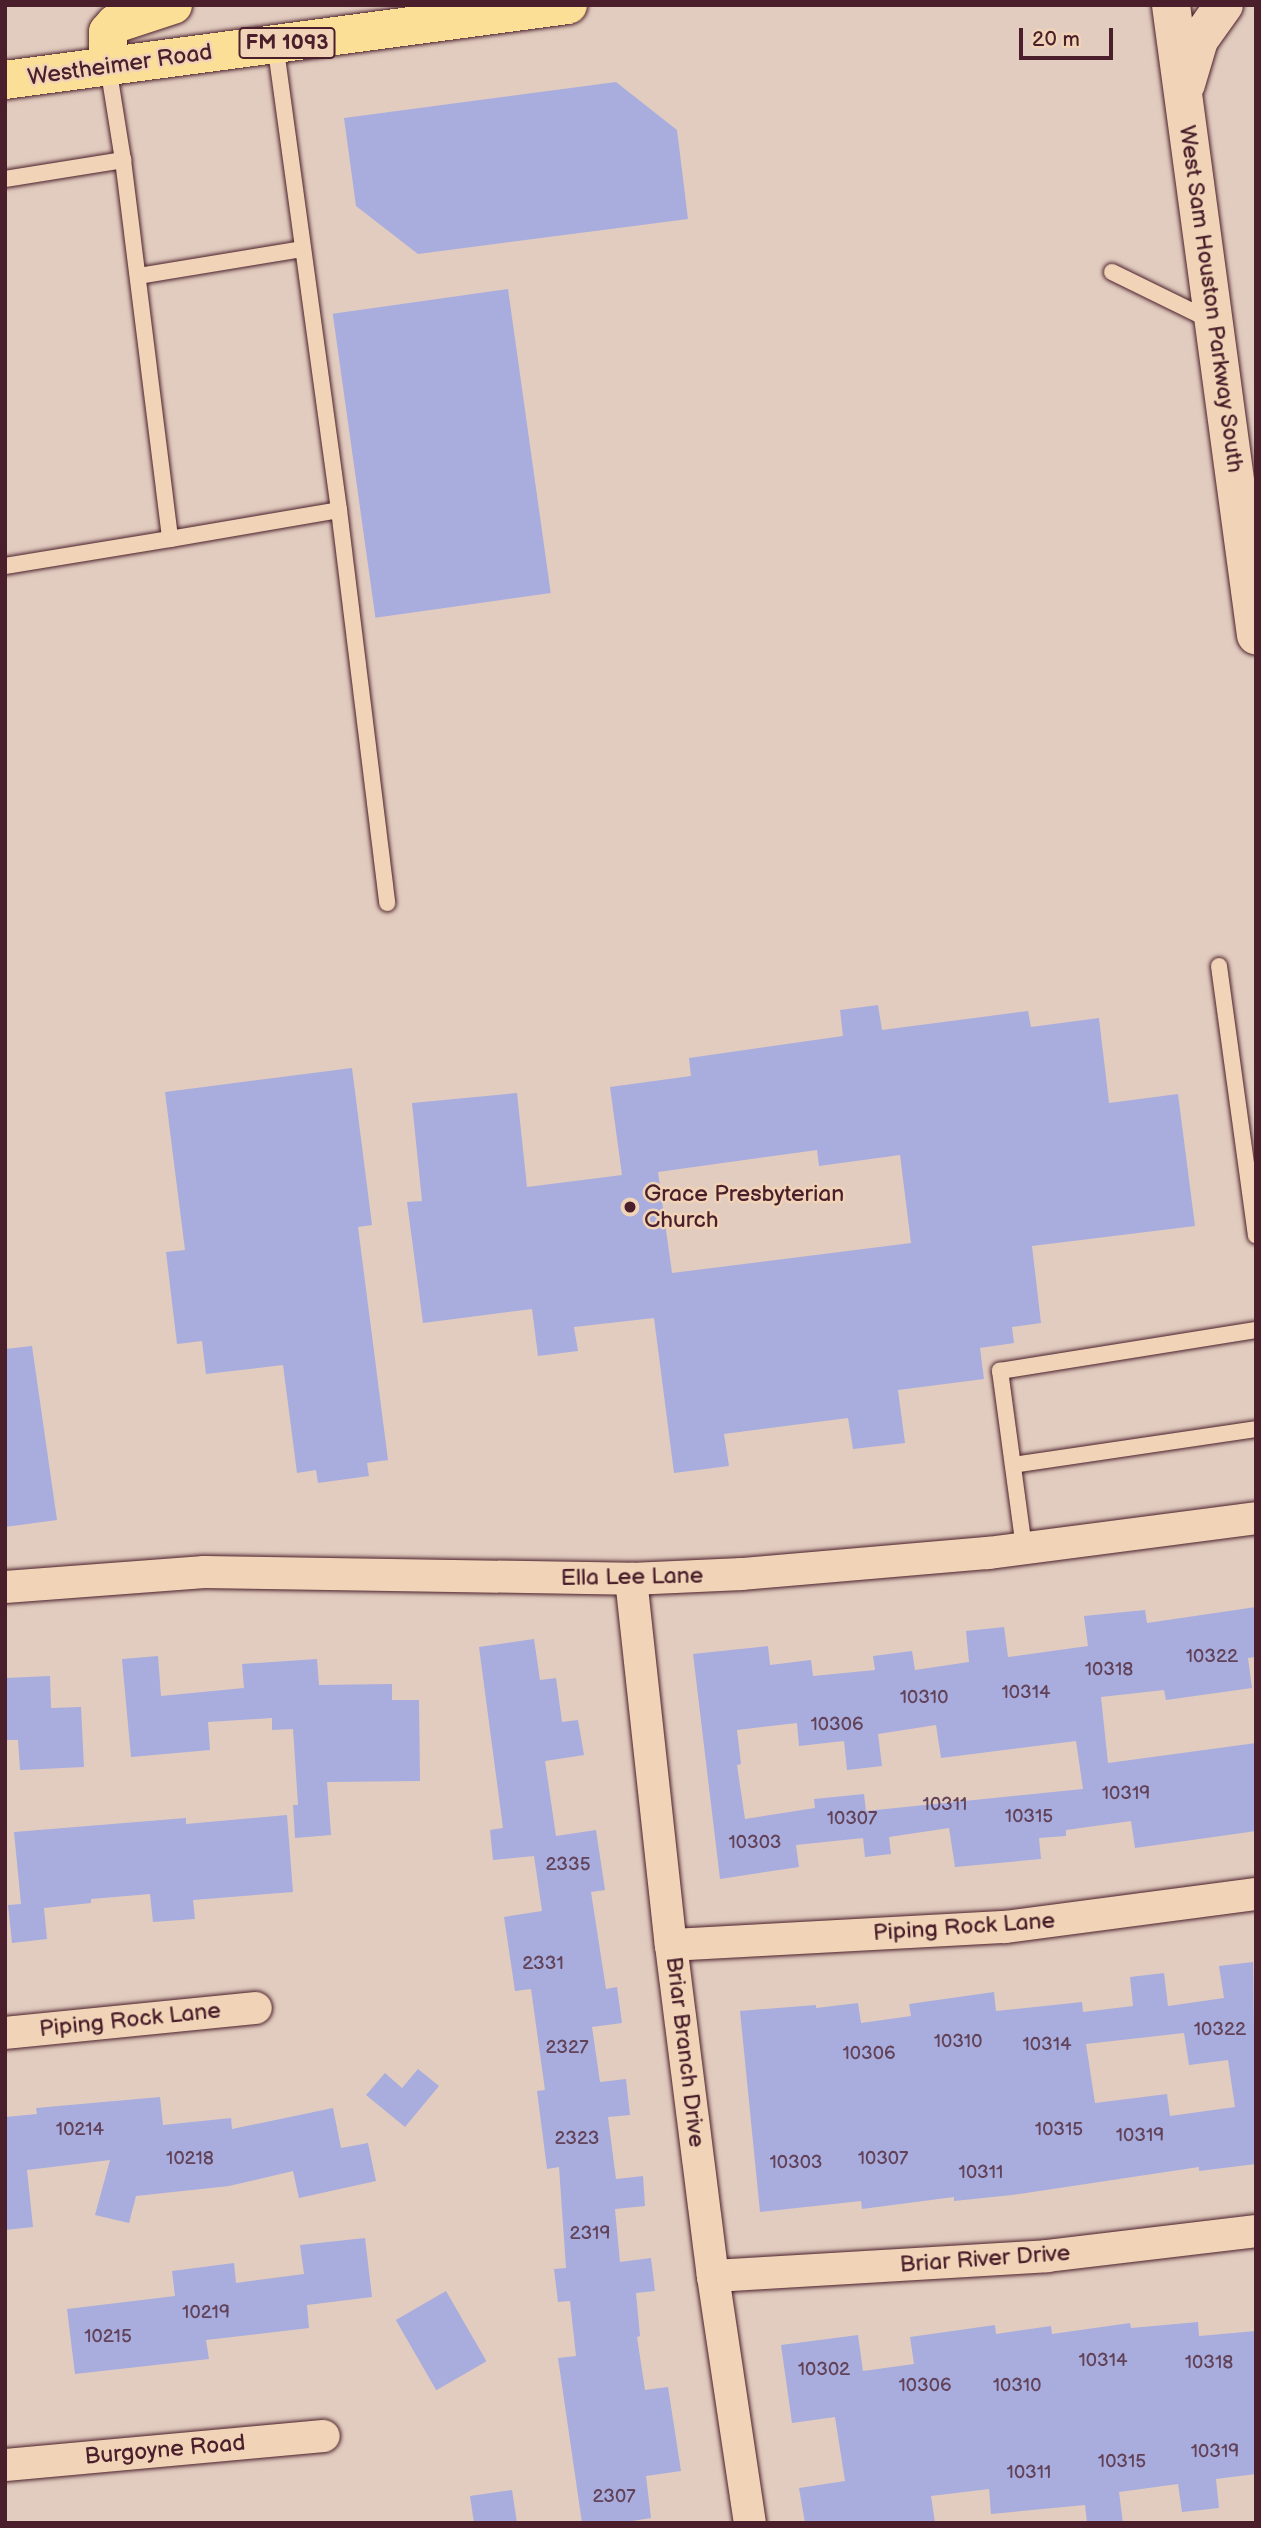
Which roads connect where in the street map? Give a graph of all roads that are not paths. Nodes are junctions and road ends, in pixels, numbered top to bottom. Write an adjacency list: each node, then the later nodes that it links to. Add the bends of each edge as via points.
1 (173, 5): 6 (main road, via 115,24 108,32)
2 (568, 5): 5 (main road, Westheimer Road / FM 1093)
3 (1171, 5): 8 (main road, West Sam Houston Parkway South)
4 (1224, 5): 8 (main road, via 1199,40)
5 (275, 44): 6 (main road, Westheimer Road / FM 1093); 11 (lane)
6 (108, 66): 7 (main road, Westheimer Road / FM 1093); 9 (lane)
7 (5, 80)
8 (1184, 94): 14 (main road, West Sam Houston Parkway South)
9 (123, 160): 10 (lane); 13 (lane)
10 (5, 179)
11 (303, 249): 13 (lane); 15 (lane)
12 (1112, 272): 14 (lane)
13 (138, 275): 16 (lane)
14 (1214, 322): 18 (main road, West Sam Houston Parkway South)
15 (339, 510): 16 (lane); 19 (lane)
16 (170, 539): 17 (lane)
17 (5, 566)
18 (1256, 635)
19 (387, 903)
20 (1219, 966): 21 (lane)
21 (1256, 1234)
22 (1256, 1330): 24 (lane, via 1000,1371)
23 (1256, 1429): 24 (lane)
24 (1013, 1465): 26 (lane)
25 (1256, 1518): 26 (street, Ella Lee Lane)
26 (1024, 1548): 27 (street, Ella Lee Lane, via 742,1574)
27 (631, 1579): 28 (street, Ella Lee Lane, via 204,1572); 30 (street, Briar Branch Drive)
28 (5, 1587)
29 (1256, 1894): 30 (street, Piping Rock Lane, via 1005,1927)
30 (671, 1945): 34 (street, Briar Branch Drive)
31 (256, 2008): 32 (street, Piping Rock Lane)
32 (5, 2033)
33 (1256, 2231): 34 (street, Briar River Drive, via 1047,2256)
34 (713, 2276): 37 (street, Briar Branch Drive)
35 (324, 2436): 36 (street, Burgoyne Road)
36 (5, 2465)
37 (750, 2523)

